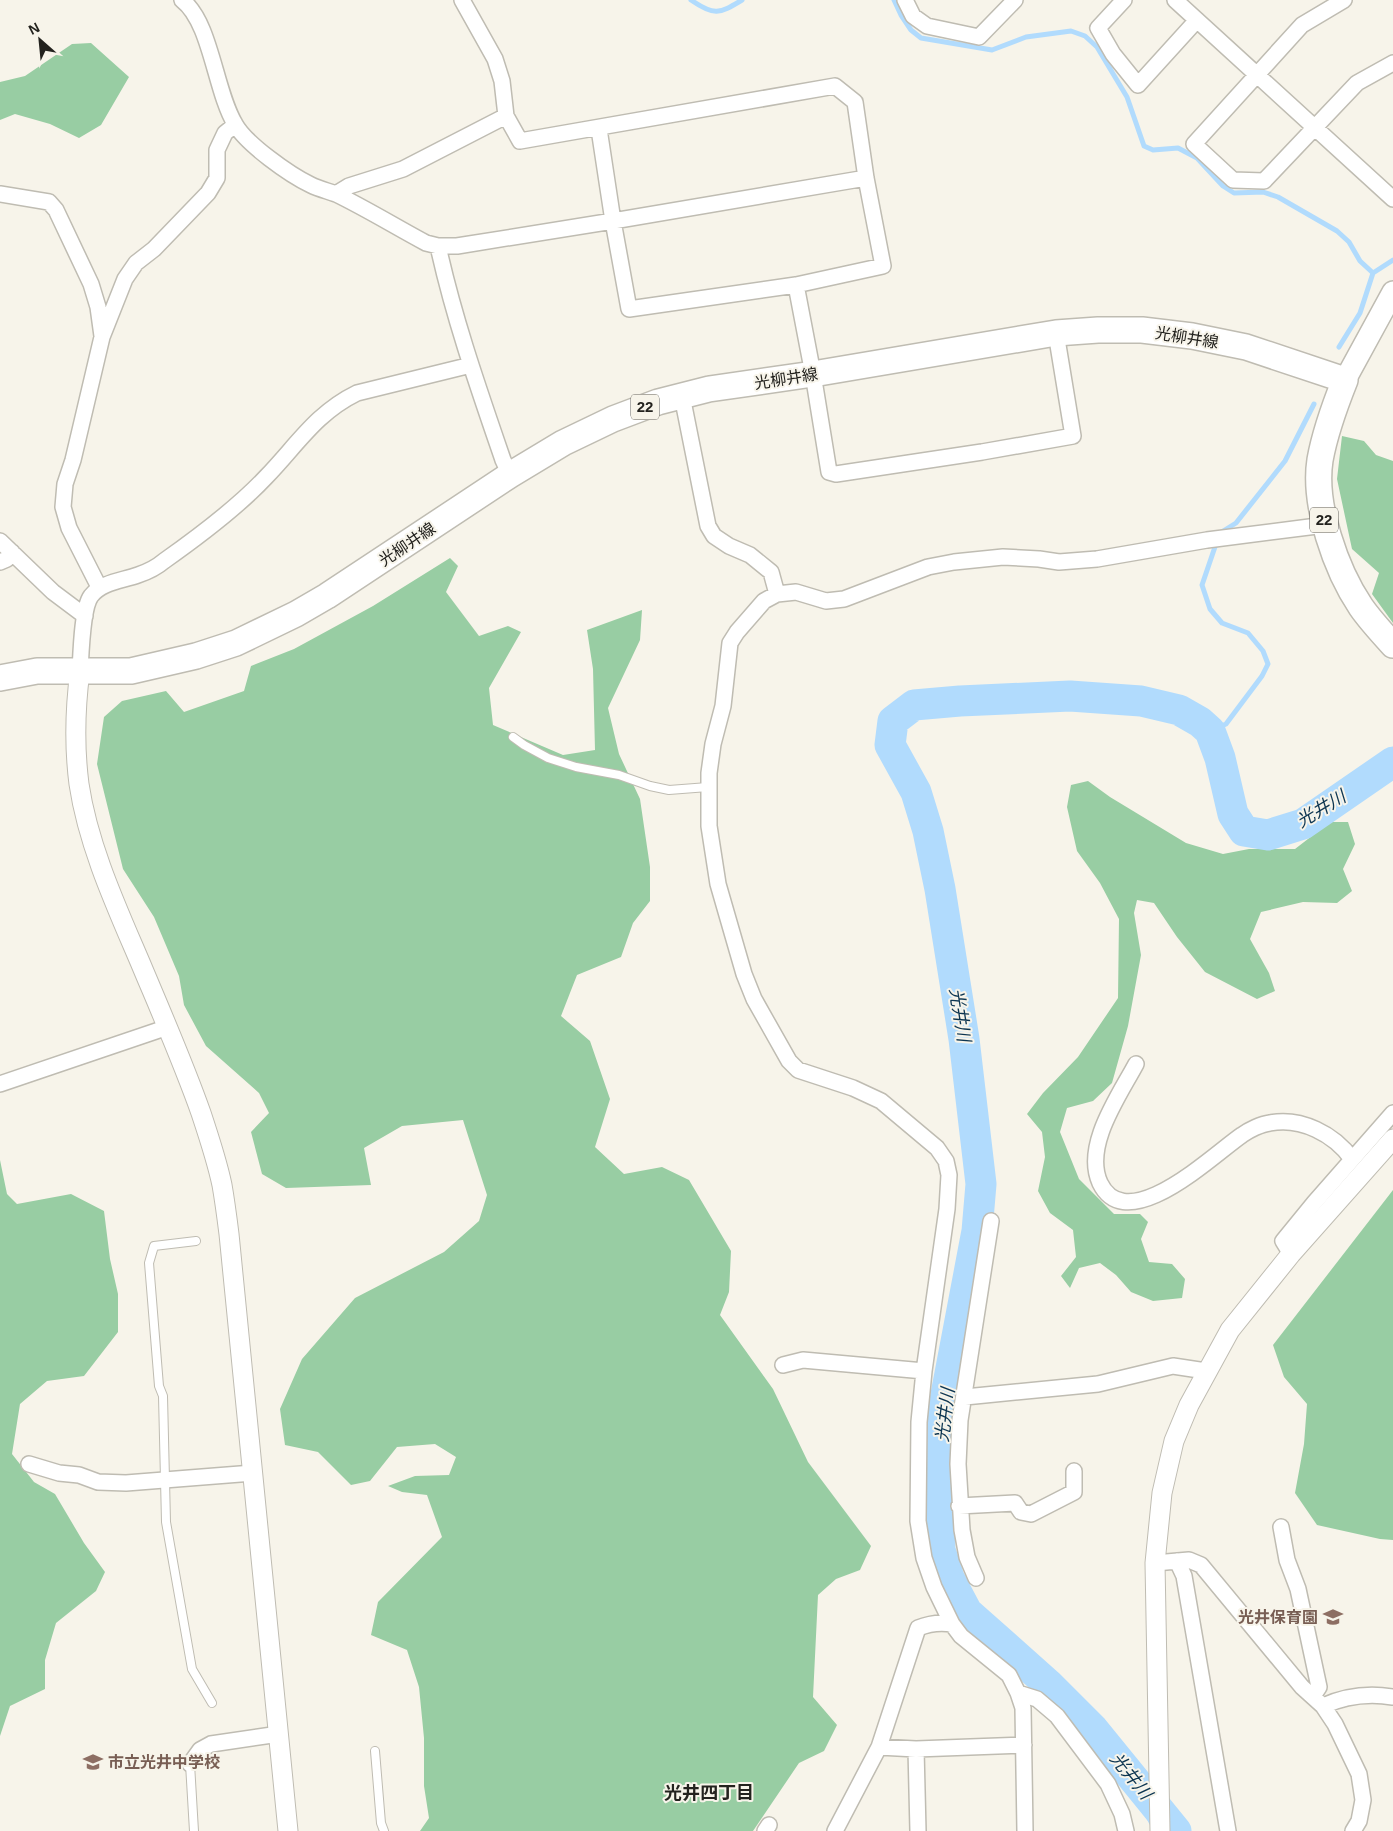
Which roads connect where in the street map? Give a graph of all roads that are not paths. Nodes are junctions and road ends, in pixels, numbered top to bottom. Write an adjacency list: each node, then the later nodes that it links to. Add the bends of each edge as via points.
1 (182, 0): 12 (street, via 204,32)
2 (462, 0): 11 (street, via 495,59 502,81)
3 (905, 0): 4 (street, via 913,16 927,26 979,37)
4 (1015, 0)
5 (1124, 0): 8 (street, via 1098,28 1113,54 1138,85)
6 (1175, 0): 8 (street)
7 (1344, 0): 10 (street, via 1302,25)
8 (1197, 20): 10 (street)
9 (1393, 63): 13 (street, via 1356,83)
10 (1256, 75): 13 (street); 13 (street, via 1194,144 1234,180 1264,181)
11 (506, 116): 14 (street, via 520,141); 17 (street, via 403,169 350,186)
12 (235, 126): 17 (street, via 279,166 311,185); 24 (street, via 225,133 217,150 216,178 208,193 154,249 136,263 125,279)
13 (1315, 128): 18 (street)
14 (599, 129): 15 (street, via 835,86 855,102); 19 (street)
15 (866, 178): 19 (street); 21 (street, via 883,266)
16 (0, 194): 24 (street, via 49,202 56,210 92,284)
17 (336, 194): 20 (street, via 426,243)
18 (1393, 199)
19 (613, 221): 20 (street, via 457,246); 21 (street, via 629,309)
20 (438, 246): 25 (street)
21 (796, 285): 26 (street)
22 (1393, 292): 27 (main road)
23 (1056, 333): 26 (main road, 光柳井線 / 22); 26 (street, via 1073,436 982,452 836,474 829,472); 27 (main road, 光柳井線 / 22, via 1142,330 1192,336 1246,347)
24 (102, 337): 33 (street, via 65,484 63,507 69,528)
25 (471, 365): 29 (street); 33 (street, via 357,393 340,401 319,418 235,506 163,562 140,575)
26 (813, 374): 28 (main road, 光柳井線 / 22)
27 (1345, 380): 30 (main road, 22, via 1320,460 1319,488)
28 (682, 396): 29 (main road, 光柳井線 / 22, via 613,419 563,443); 34 (street, via 708,526 714,536 771,572)
29 (510, 475): 37 (main road, 光柳井線 / 22, via 327,596 236,643 131,671)
30 (1324, 525): 34 (street, via 1207,540 1097,560 1059,562 1003,557 954,562 928,567 844,600 826,601 796,592); 36 (main road, 22, via 1341,569 1361,607)
31 (0, 541): 32 (street)
32 (6, 557): 35 (street)
33 (99, 587): 35 (street, via 89,598)
34 (777, 594): 40 (street, via 764,602 730,643 723,706 713,744)
35 (84, 616): 37 (street)
36 (1393, 645)
37 (80, 671): 38 (main road, 光柳井線 / 22, via 38,672); 41 (street, via 75,745 90,827 103,876)
38 (0, 678)
39 (513, 737): 40 (lane, via 548,758 576,767 619,774 650,786 669,790)
40 (708, 787): 52 (street, via 709,826 718,884 744,974 789,1061 798,1070 881,1101 937,1148 946,1161 949,1175 946,1209)
41 (168, 1027): 43 (street); 56 (street, via 207,1132 222,1184)
42 (1136, 1064): 46 (street, via 1098,1141 1098,1177 1104,1191 1116,1200 1131,1202 1153,1197 1184,1179 1244,1133 1269,1123 1296,1122 1322,1132)
43 (0, 1084)
44 (1393, 1113): 46 (street)
45 (1393, 1139): 49 (street)
46 (1352, 1159): 49 (street, via 1283,1241)
47 (991, 1221): 53 (street)
48 (196, 1241): 57 (lane, via 154,1246 149,1263 159,1386 163,1396)
49 (1290, 1254): 51 (street, via 1230,1330)
50 (783, 1365): 52 (street, via 803,1360)
51 (1206, 1371): 53 (street, via 1173,1366 1098,1384); 61 (street, via 1174,1441 1162,1493)
52 (924, 1372): 63 (street, via 919,1422 918,1521 924,1558)
53 (965, 1397): 58 (street, via 960,1420)
54 (29, 1464): 57 (street, via 98,1482)
55 (1074, 1471): 58 (street, via 1074,1492 1031,1514 1021,1512 1015,1503)
56 (253, 1473): 57 (street); 68 (street)
57 (165, 1480): 67 (lane, via 166,1522 192,1669)
58 (959, 1506): 62 (street, via 967,1557)
59 (1281, 1527): 66 (street, via 1287,1560 1298,1589)
60 (1178, 1561): 61 (street); 66 (street, via 1189,1560 1201,1565 1302,1687); 82 (street, via 1184,1576)
61 (1154, 1563): 81 (street)
62 (976, 1578)
63 (952, 1624): 64 (street, via 961,1636 1009,1675); 70 (street, via 939,1622 918,1628)
64 (1018, 1693): 69 (street); 80 (street, via 1037,1699 1057,1716 1108,1784)
65 (1393, 1697): 66 (street, via 1374,1694)
66 (1318, 1701): 83 (street, via 1334,1724 1359,1774 1363,1800)
67 (212, 1704)
68 (279, 1734): 73 (street, via 211,1744 200,1750); 75 (street)
69 (1024, 1745): 71 (street); 79 (street)
70 (879, 1747): 71 (street); 77 (street)
71 (916, 1748): 78 (street)
72 (374, 1752): 76 (lane)
73 (190, 1764): 74 (lane)
74 (194, 1831)
75 (288, 1831)
76 (384, 1831)
77 (835, 1831)
78 (918, 1831)
79 (1026, 1831)
80 (1126, 1831)
81 (1160, 1831)
82 (1228, 1831)
83 (1354, 1831)

